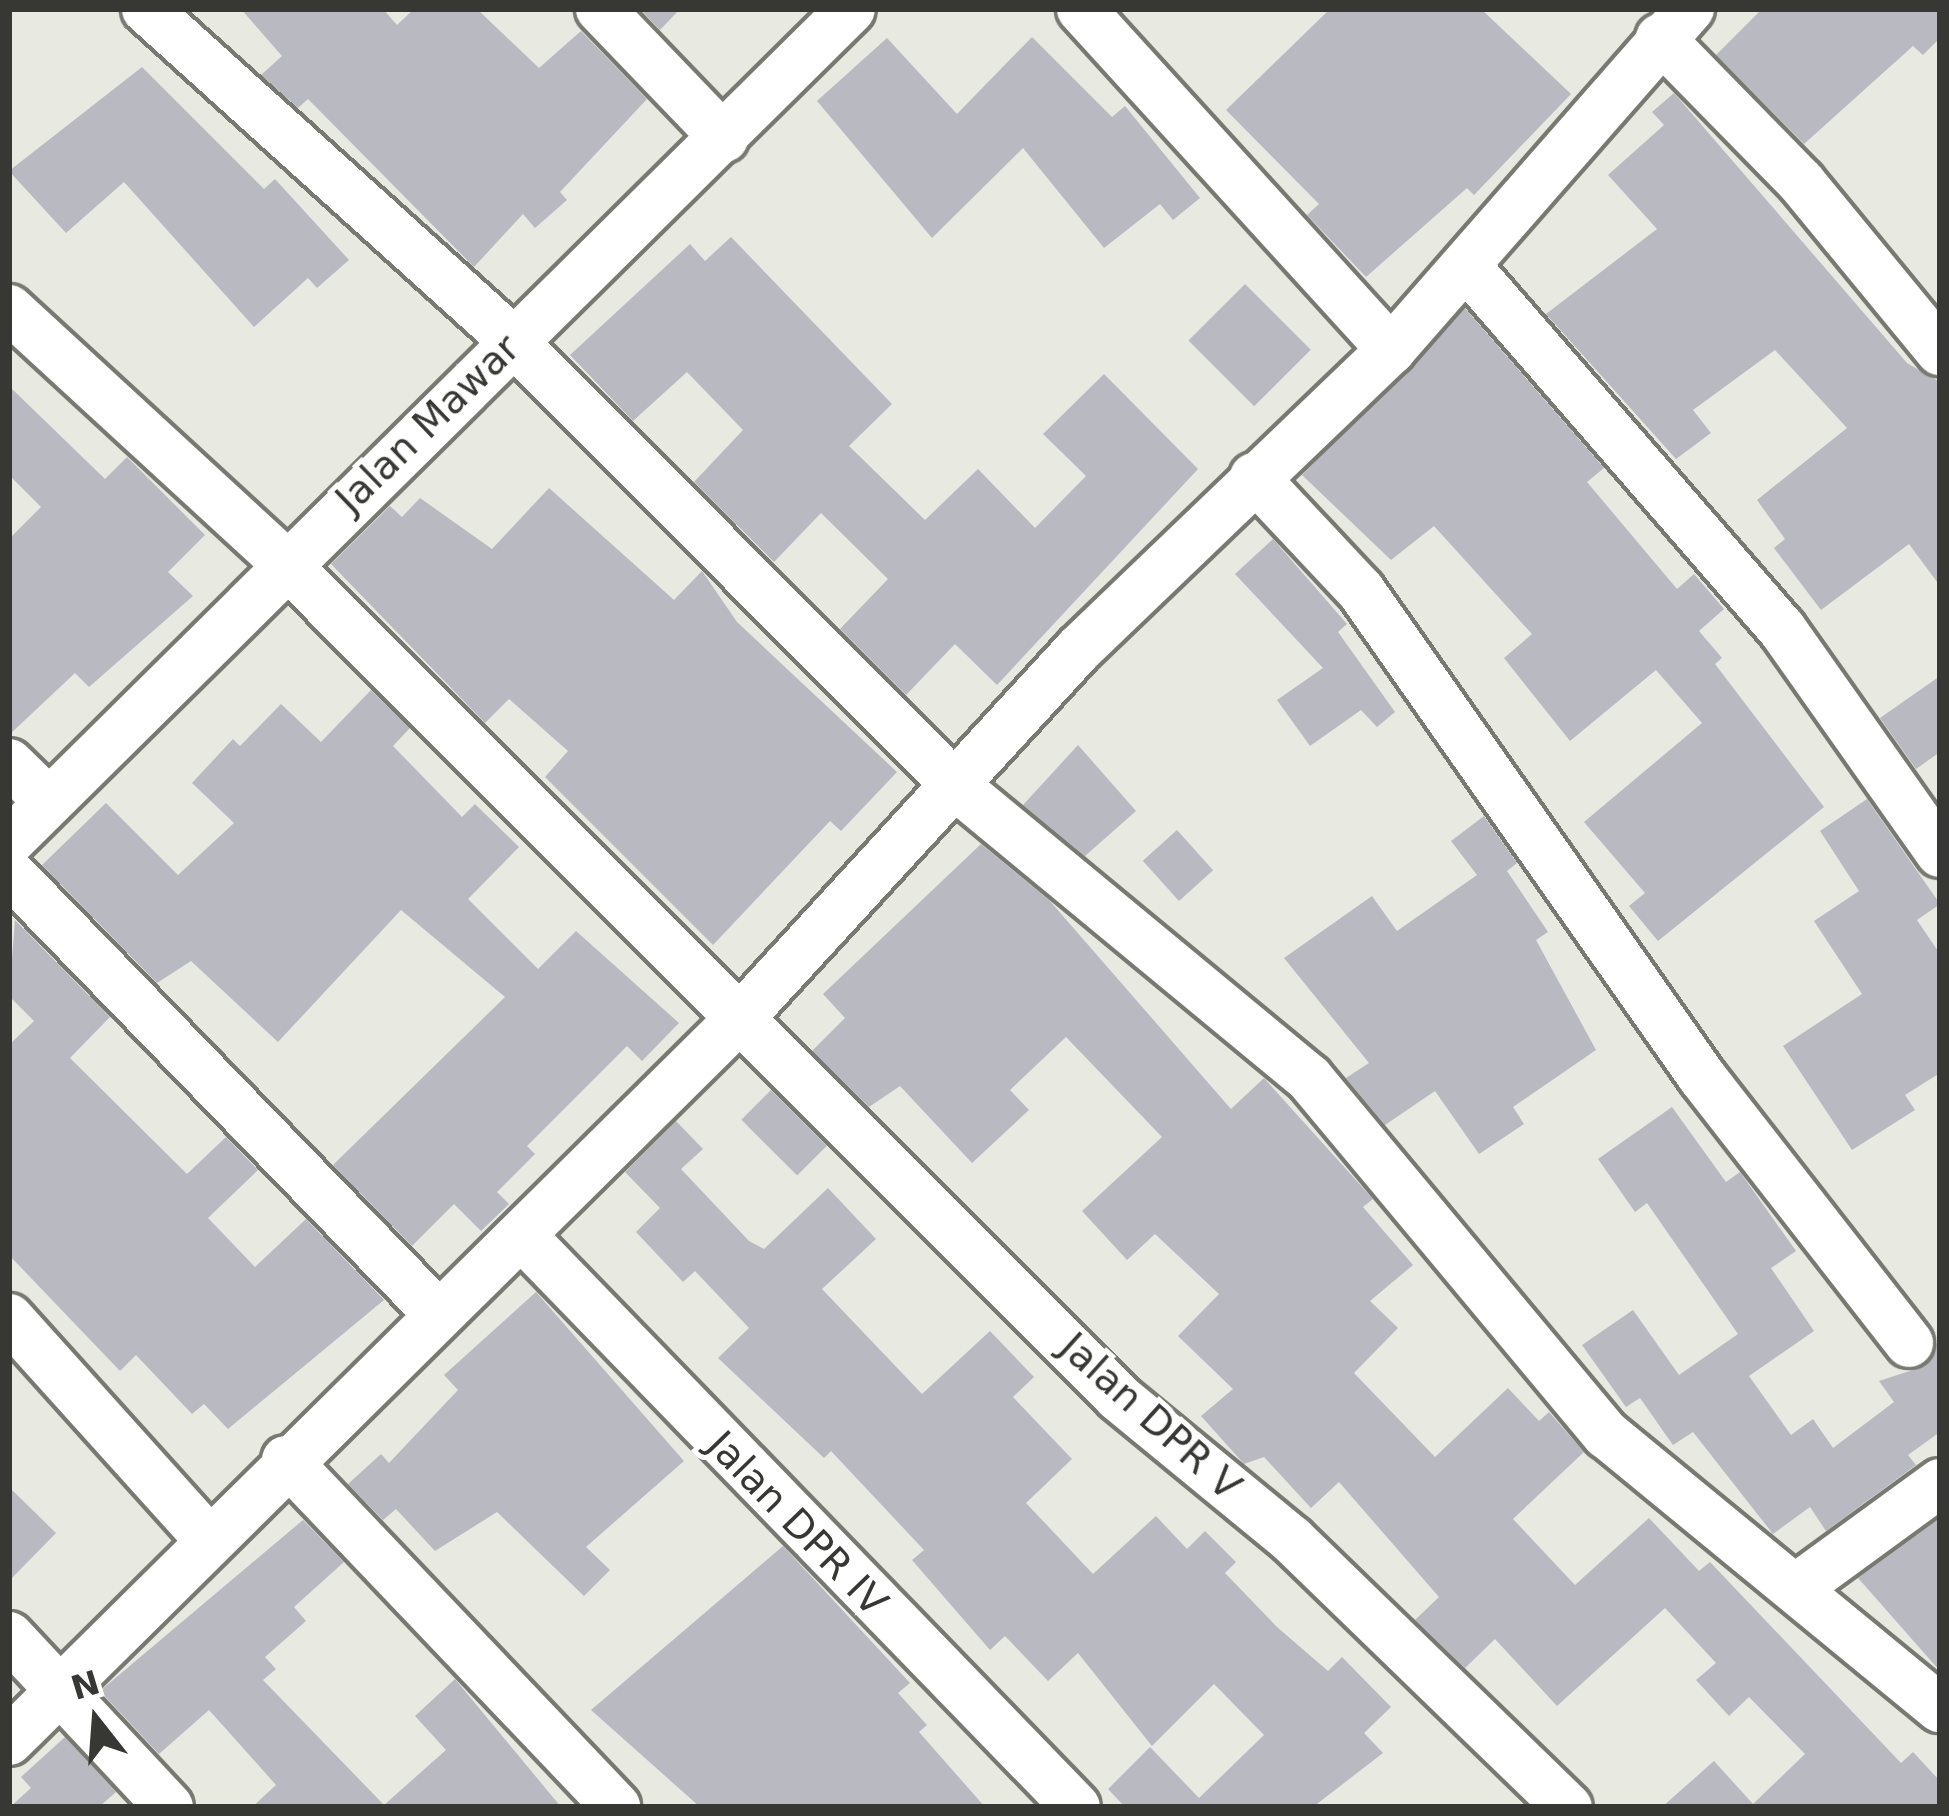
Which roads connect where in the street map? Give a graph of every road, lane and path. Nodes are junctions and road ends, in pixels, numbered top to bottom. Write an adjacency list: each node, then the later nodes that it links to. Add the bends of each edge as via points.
1 (146, 9): 9 (street)
2 (600, 9): 6 (street)
3 (851, 9): 6 (street, Jalan Mawar)
4 (1082, 9): 10 (street)
5 (1675, 24): 7 (street); 11 (street)
6 (724, 138): 9 (street, Jalan Mawar)
7 (1468, 268): 10 (street); 18 (street, via 1782,629)
8 (9, 309): 13 (street, Jalan DPR V)
9 (513, 341): 13 (street, Jalan Mawar); 15 (street)
10 (1391, 350): 12 (street)
11 (1940, 351)
12 (1254, 477): 15 (street); 24 (street, via 1361,591 1702,1077)
13 (284, 562): 16 (street, Jalan Mawar); 20 (street, Jalan DPR V)
14 (9, 763): 16 (street)
15 (957, 787): 20 (street); 28 (street, via 1309,1078 1606,1434)
16 (45, 798): 17 (street, Jalan Mawar)
17 (9, 842)
18 (1940, 853)
19 (9, 872): 22 (street)
20 (739, 1018): 21 (street); 36 (street, Jalan DPR V, via 1118,1397 1292,1540)
21 (523, 1237): 22 (street); 35 (street, Jalan DPR IV)
22 (440, 1316): 25 (street)
23 (9, 1318): 27 (street)
24 (1910, 1343)
25 (286, 1460): 27 (street); 34 (street)
26 (1940, 1483): 28 (street)
27 (206, 1537): 30 (street)
28 (1799, 1586): 31 (street)
29 (9, 1636): 30 (street)
30 (58, 1687): 32 (street); 33 (street)
31 (1940, 1708)
32 (9, 1741)
33 (170, 1807)
34 (616, 1807)
35 (1076, 1807)
36 (1568, 1807)

